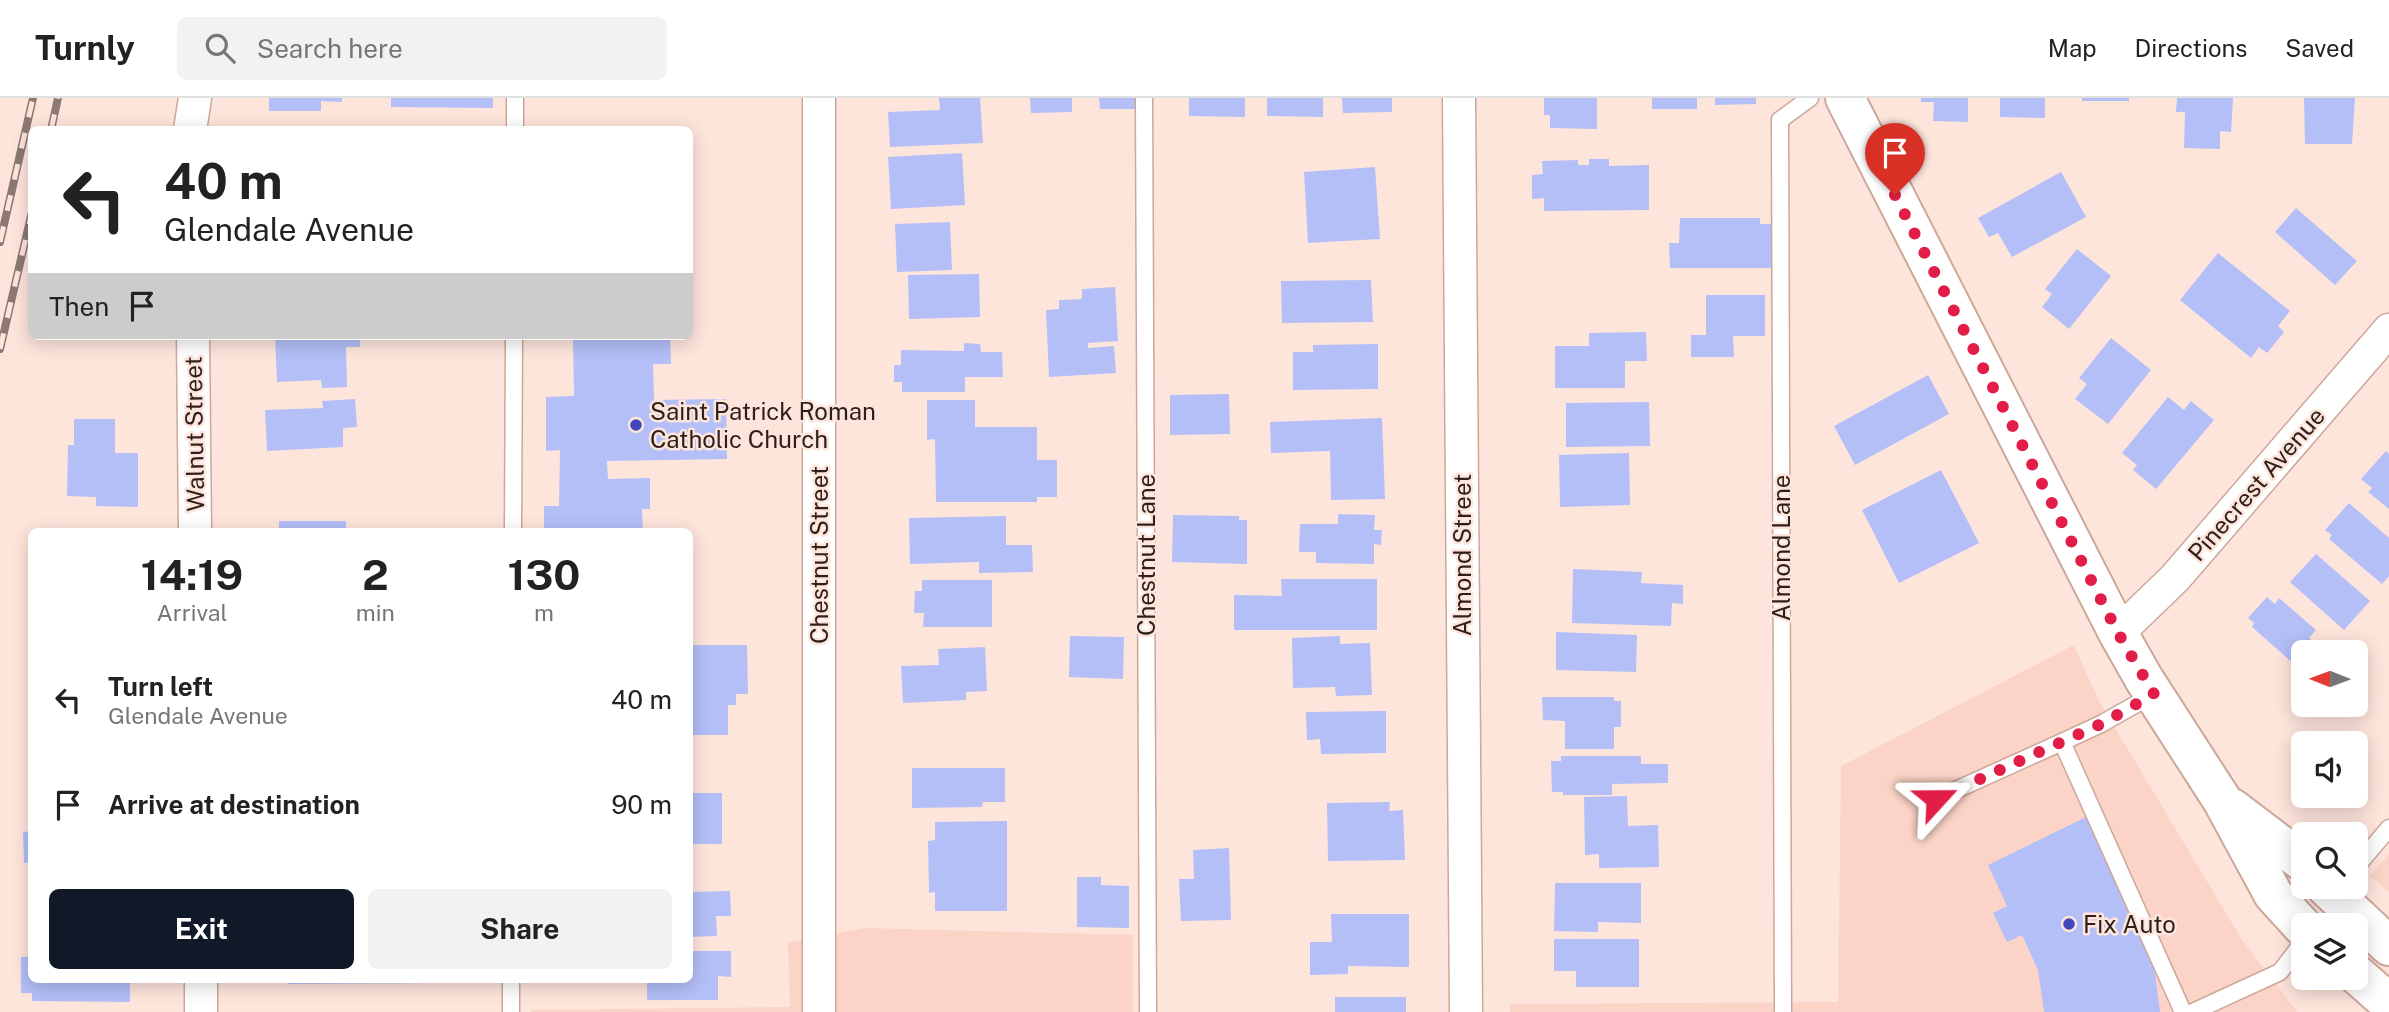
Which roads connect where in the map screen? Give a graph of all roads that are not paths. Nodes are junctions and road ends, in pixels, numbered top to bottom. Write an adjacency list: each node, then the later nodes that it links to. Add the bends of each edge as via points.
1 (195, 98): 8 (street)
2 (515, 98): 9 (lane)
3 (819, 98): 34 (street, Chestnut Street)
4 (1144, 98): 35 (lane, Chestnut Lane)
5 (1459, 98): 36 (street, Almond Street)
6 (1810, 98): 37 (lane, Almond Lane, via 1780,120)
7 (1845, 98): 15 (main road)
8 (191, 126)
9 (515, 126)
10 (2389, 330): 15 (street, Pinecrest Avenue, via 2175,579)
11 (193, 340): 13 (street, Walnut Street)
12 (514, 340): 14 (lane)
13 (195, 528)
14 (513, 528)
15 (2118, 633): 16 (main road)
16 (2154, 694): 17 (lane); 19 (main road)
17 (2062, 742): 18 (lane); 38 (lane)
18 (1936, 799)
19 (2222, 800): 22 (main road); 24 (main road, via 2273,894)
20 (2389, 828): 21 (lane)
21 (2368, 851)
22 (2291, 853)
23 (2350, 899): 25 (main road)
24 (2291, 914)
25 (2389, 946)
26 (2291, 958): 39 (lane, via 2280,972)
27 (201, 983): 32 (street)
28 (511, 983): 33 (lane)
29 (2368, 985): 31 (main road)
30 (2344, 990): 40 (main road)
31 (2389, 1003)
32 (201, 1012)
33 (511, 1012)
34 (819, 1012)
35 (1148, 1012)
36 (1466, 1012)
37 (1783, 1012)
38 (2183, 1012)
39 (2193, 1012)
40 (2358, 1012)

